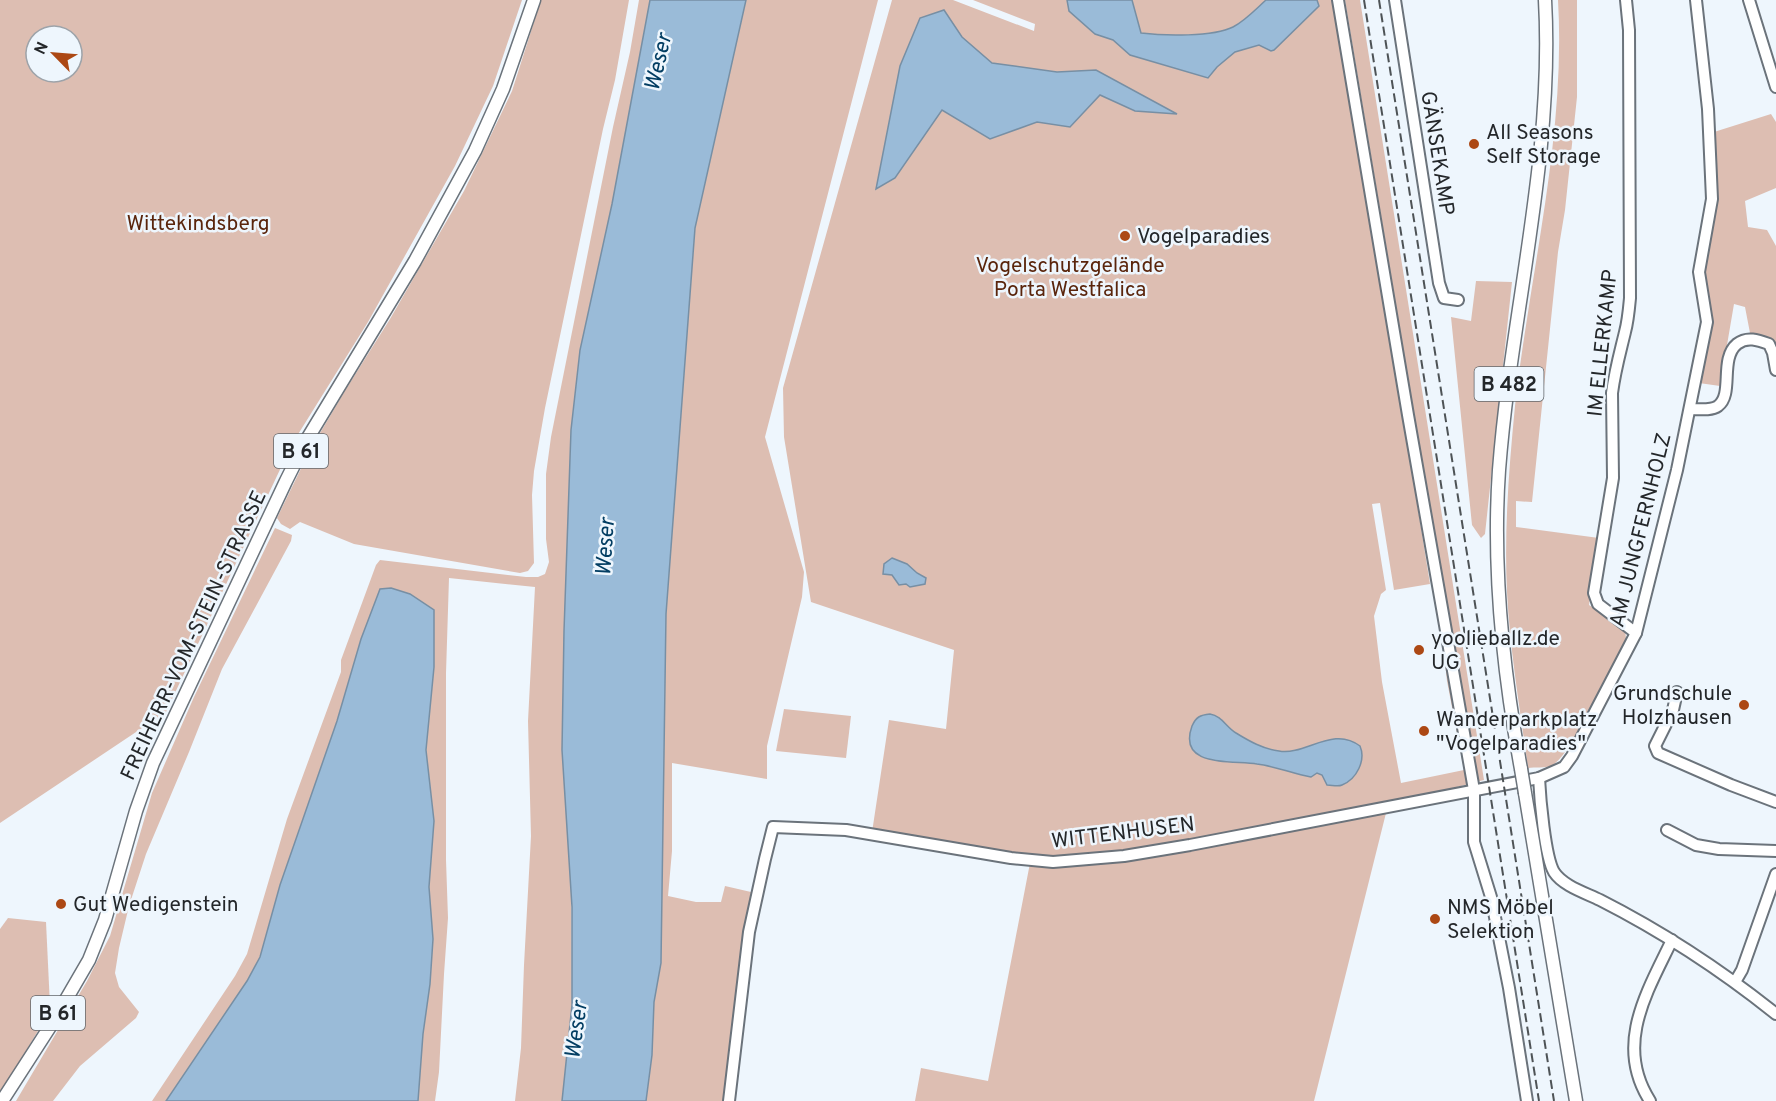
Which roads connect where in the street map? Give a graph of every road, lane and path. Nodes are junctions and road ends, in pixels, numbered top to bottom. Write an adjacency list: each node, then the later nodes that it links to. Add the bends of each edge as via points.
1 (534, 0): 23 (main road, FREIHERR-VOM-STEIN-STRASSE / B 61, via 503,89 480,140 415,261 301,451 164,739 136,811 105,920 89,960)
2 (1338, 0): 15 (street)
3 (1395, 0): 9 (street, GÄNSEKAMP, via 1439,283 1444,298)
4 (1545, 0): 26 (main road, B 482, bridge, via 1543,125 1507,397 1497,529 1510,709)
5 (1626, 0): 12 (street, IM ELLERKAMP, via 1630,298 1612,393 1614,478 1594,593 1598,604)
6 (1696, 0): 11 (street, AM JUNGFERNHOLZ, via 1708,110 1712,200 1699,272 1707,322)
7 (1749, 0): 8 (street)
8 (1776, 87)
9 (1458, 300)
10 (1776, 370): 11 (street, AM JUNGFERNHOLZ, via 1769,344 1743,340 1732,348 1728,358 1720,404)
11 (1689, 409): 12 (street, AM JUNGFERNHOLZ)
12 (1636, 633): 14 (street, AM JUNGFERNHOLZ, via 1572,756 1564,767)
13 (1677, 692): 16 (street, via 1655,746 1658,753)
14 (1539, 778): 15 (street, AM JUNGFERNHOLZ); 20 (street, via 1555,873 1561,880)
15 (1474, 790): 24 (street, WITTENHUSEN, via 1190,845 1053,862 846,830 773,827 749,932); 25 (street, via 1474,842 1491,897)
16 (1776, 802)
17 (1667, 830): 18 (street, via 1696,845)
18 (1776, 851)
19 (1776, 874): 21 (street)
20 (1671, 940): 21 (street); 27 (street, via 1642,1002 1635,1031 1636,1068)
21 (1735, 981): 22 (street)
22 (1776, 1014)
23 (2, 1101)
24 (729, 1101)
25 (1527, 1101)
26 (1576, 1101)
27 (1650, 1101)

